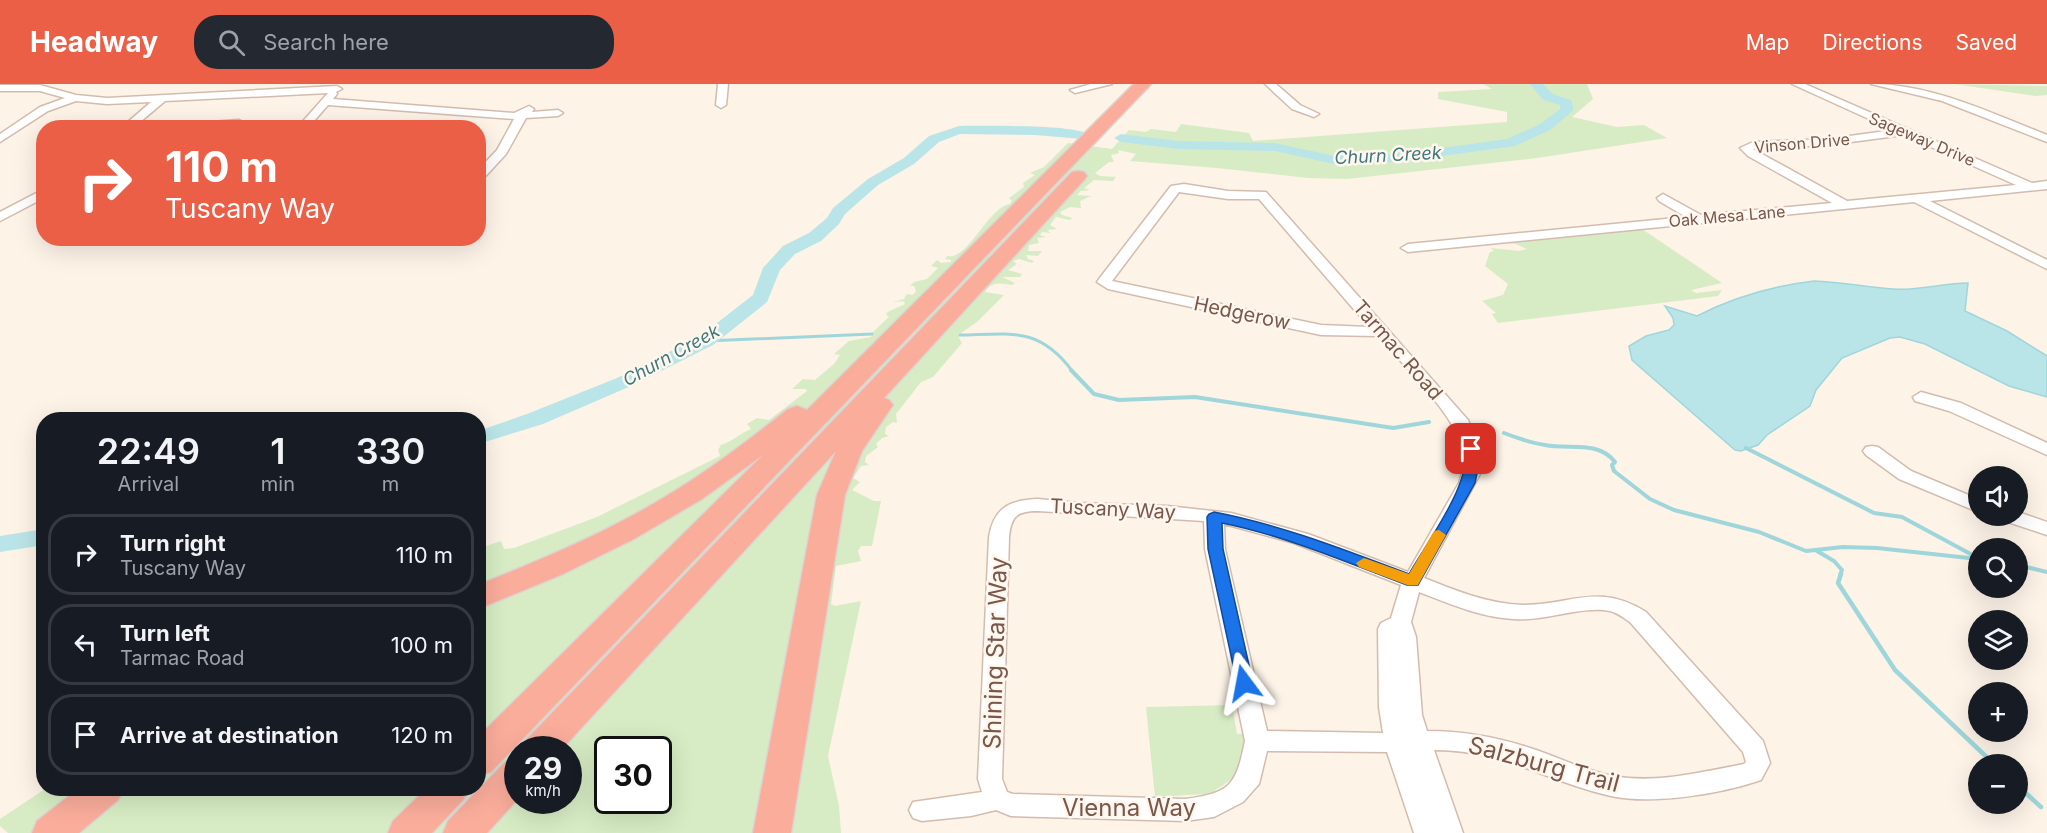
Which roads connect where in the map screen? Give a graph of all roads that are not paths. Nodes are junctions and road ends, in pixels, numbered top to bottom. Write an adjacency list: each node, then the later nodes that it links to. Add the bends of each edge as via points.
1 (723, 84): 15 (street)
2 (1107, 84): 9 (street)
3 (1143, 84): 10 (highway)
4 (1270, 84): 17 (street, via 1296,107)
5 (1798, 84): 21 (street, Sageway Drive)
6 (1876, 84): 22 (street, via 1938,97)
7 (339, 86): 12 (street); 13 (street)
8 (0, 88): 11 (street, via 40,88)
9 (1074, 90)
10 (1132, 90): 24 (highway, via 1107,119)
11 (75, 98): 12 (street); 23 (street, via 44,109)
12 (162, 98): 19 (street)
13 (325, 102): 18 (street); 20 (street)
14 (534, 104): 18 (street)
15 (721, 105)
16 (558, 113): 18 (street)
17 (1314, 114)
18 (522, 115): 25 (street, via 502,152)
19 (136, 120)
20 (309, 120)
21 (1903, 132): 27 (street, Sageway Drive); 33 (street, Vinson Drive, via 1747,147 1752,154)
22 (2047, 139)
23 (0, 140)
24 (1095, 145): 38 (highway); 40 (highway)
25 (486, 169)
26 (2047, 185): 27 (street, Oak Mesa Lane)
27 (2030, 187): 29 (street, Sageway Drive); 32 (street, Oak Mesa Lane)
28 (1262, 195): 39 (street, Tarmac Road); 39 (street, Hedgerow, via 1175,189 1104,282 1321,330)
29 (2047, 195)
30 (36, 197): 34 (street)
31 (1663, 198): 35 (street)
32 (1917, 200): 33 (street, Oak Mesa Lane); 37 (street)
33 (1847, 206): 35 (street, Oak Mesa Lane)
34 (0, 217)
35 (1697, 218): 36 (street, Oak Mesa Lane)
36 (1408, 248)
37 (2047, 264)
38 (947, 317): 51 (highway); 61 (highway, via 868,421 849,451 831,495)
39 (1382, 332): 49 (street, Tarmac Road, via 1459,420 1473,454 1468,483)
40 (890, 341): 50 (highway, via 752,452 686,497 625,532); 54 (highway)
41 (1921, 397): 42 (street, via 1955,407)
42 (2047, 450)
43 (1872, 451): 44 (street, via 1905,475)
44 (1968, 502)
45 (1012, 510): 46 (street, Tuscany Way, via 1038,505 1175,511); 59 (street, Shining Star Way, via 1003,519 999,537 990,779)
46 (1214, 517): 49 (street, Tuscany Way, via 1297,538); 52 (street, via 1215,549)
47 (2028, 522): 48 (street)
48 (2047, 529)
49 (1412, 582): 53 (street, Tarmac Road, via 1400,622 1405,637 1410,715); 55 (street, Tuscany Way, via 1470,604 1504,611 1534,612 1614,603 1638,617 1754,748)
50 (486, 594)
51 (552, 736)
52 (1257, 741): 53 (street); 59 (street, Vienna Way, via 1250,777 1234,795 1214,806 1185,810 1034,806 1011,805)
53 (1407, 741): 55 (street, Salzburg Trail, via 1437,739 1482,744 1524,754 1612,786 1646,789 1752,773); 65 (street, Tarmac Road); 66 (street, Tarmac Road)
54 (486, 752)
55 (1758, 763)
56 (504, 788): 64 (highway)
57 (96, 796): 62 (highway)
58 (443, 796): 63 (highway)
59 (997, 799): 60 (street)
60 (922, 810)
61 (774, 828)
62 (51, 833)
63 (407, 833)
64 (462, 833)
65 (1427, 833)
66 (1450, 833)

